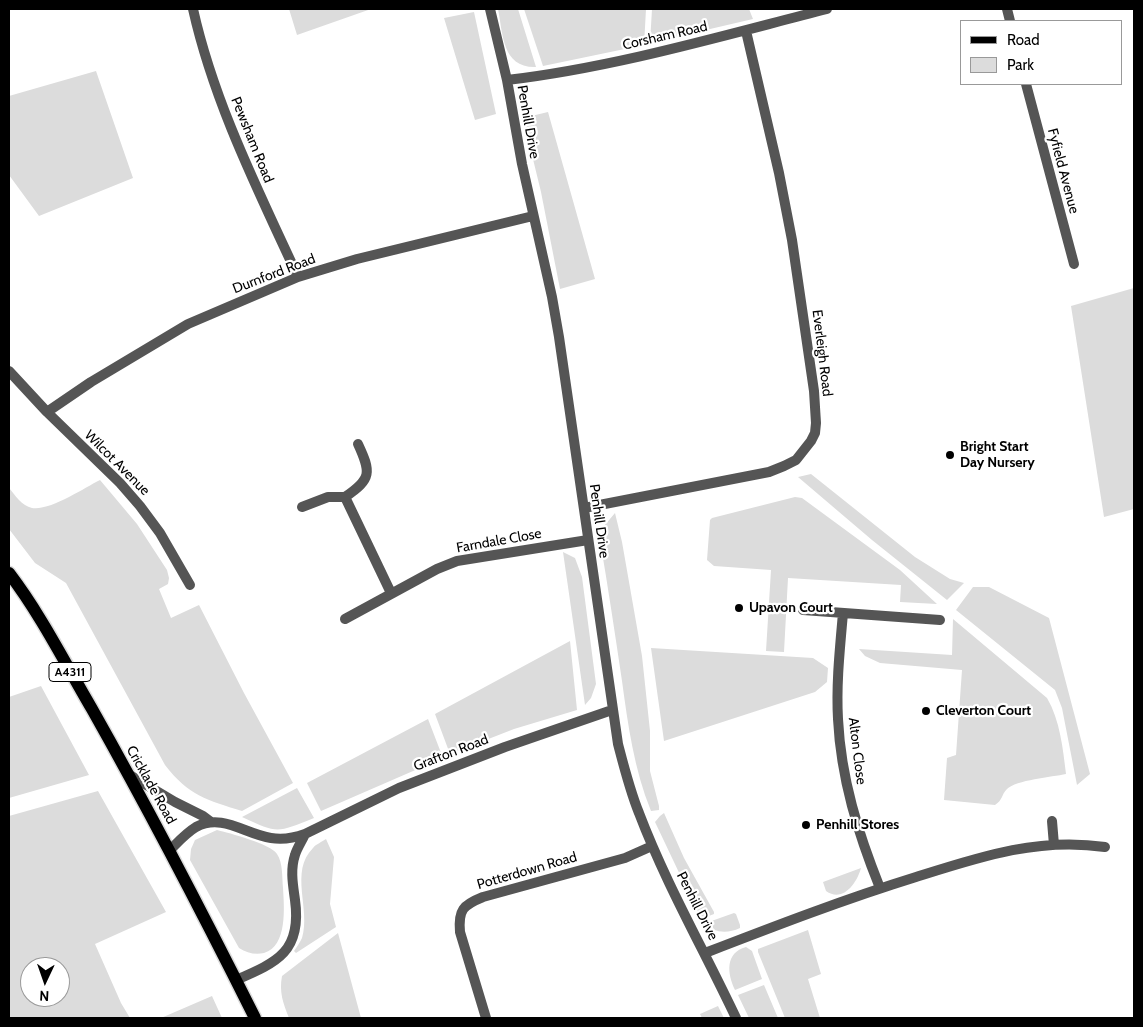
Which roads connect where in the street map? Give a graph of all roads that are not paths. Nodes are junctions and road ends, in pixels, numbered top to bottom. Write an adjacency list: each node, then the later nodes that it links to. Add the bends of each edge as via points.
1 (193, 9): 9 (street, Pewsham Road, via 208,64 239,150)
2 (490, 9): 5 (street, Penhill Drive)
3 (827, 9): 4 (street, Corsham Road)
4 (746, 31): 5 (street, Corsham Road, via 607,63); 15 (street, Everleigh Road, via 792,240 814,391 815,433 796,460 769,472)
5 (507, 80): 7 (street, Penhill Drive)
6 (1026, 85): 8 (street, Fyfield Avenue)
7 (533, 216): 9 (street, Durnford Road, via 357,258); 15 (street, Penhill Drive, via 559,337)
8 (1074, 264)
9 (298, 277): 11 (street, Durnford Road, via 188,324)
10 (9, 371): 11 (street, Wilcot Avenue)
11 (47, 412): 18 (street, Wilcot Avenue, via 140,506)
12 (358, 444): 13 (street, via 367,463 367,473 364,481)
13 (345, 497): 14 (street, via 328,497); 19 (street)
14 (302, 507)
15 (584, 508): 16 (street, Penhill Drive)
16 (588, 540): 19 (street, Farndale Close, via 457,560); 24 (street, Penhill Drive)
17 (9, 573): 25 (main road, Cricklade Road / A4311, via 37,614)
18 (190, 585)
19 (391, 594): 22 (street, Farndale Close)
20 (803, 610): 21 (street)
21 (843, 613): 23 (street); 33 (street, Alton Close, via 838,718 844,776 863,845)
22 (346, 619)
23 (940, 620)
24 (612, 710): 28 (street, Grafton Road, via 400,788); 30 (street, Penhill Drive, via 628,780)
25 (128, 774): 27 (street, Grafton Road); 32 (main road, Cricklade Road / A4311)
26 (1052, 821): 29 (street)
27 (212, 822): 28 (street, Grafton Road, via 270,838); 32 (street, via 192,830)
28 (305, 834): 35 (street, via 295,854 292,872 296,921 294,938 270,964)
29 (1054, 845): 31 (street); 33 (street, via 1036,845 997,853)
30 (652, 846): 34 (street, Penhill Drive); 37 (street, Potterdown Road, via 625,858 483,897 465,906 459,920 460,932)
31 (1105, 847)
32 (170, 850): 35 (main road, Cricklade Road / A4311)
33 (880, 888): 34 (street)
34 (705, 953): 38 (street, Penhill Drive)
35 (236, 980): 36 (main road, Cricklade Road / A4311)
36 (255, 1018)
37 (486, 1018)
38 (736, 1018)

